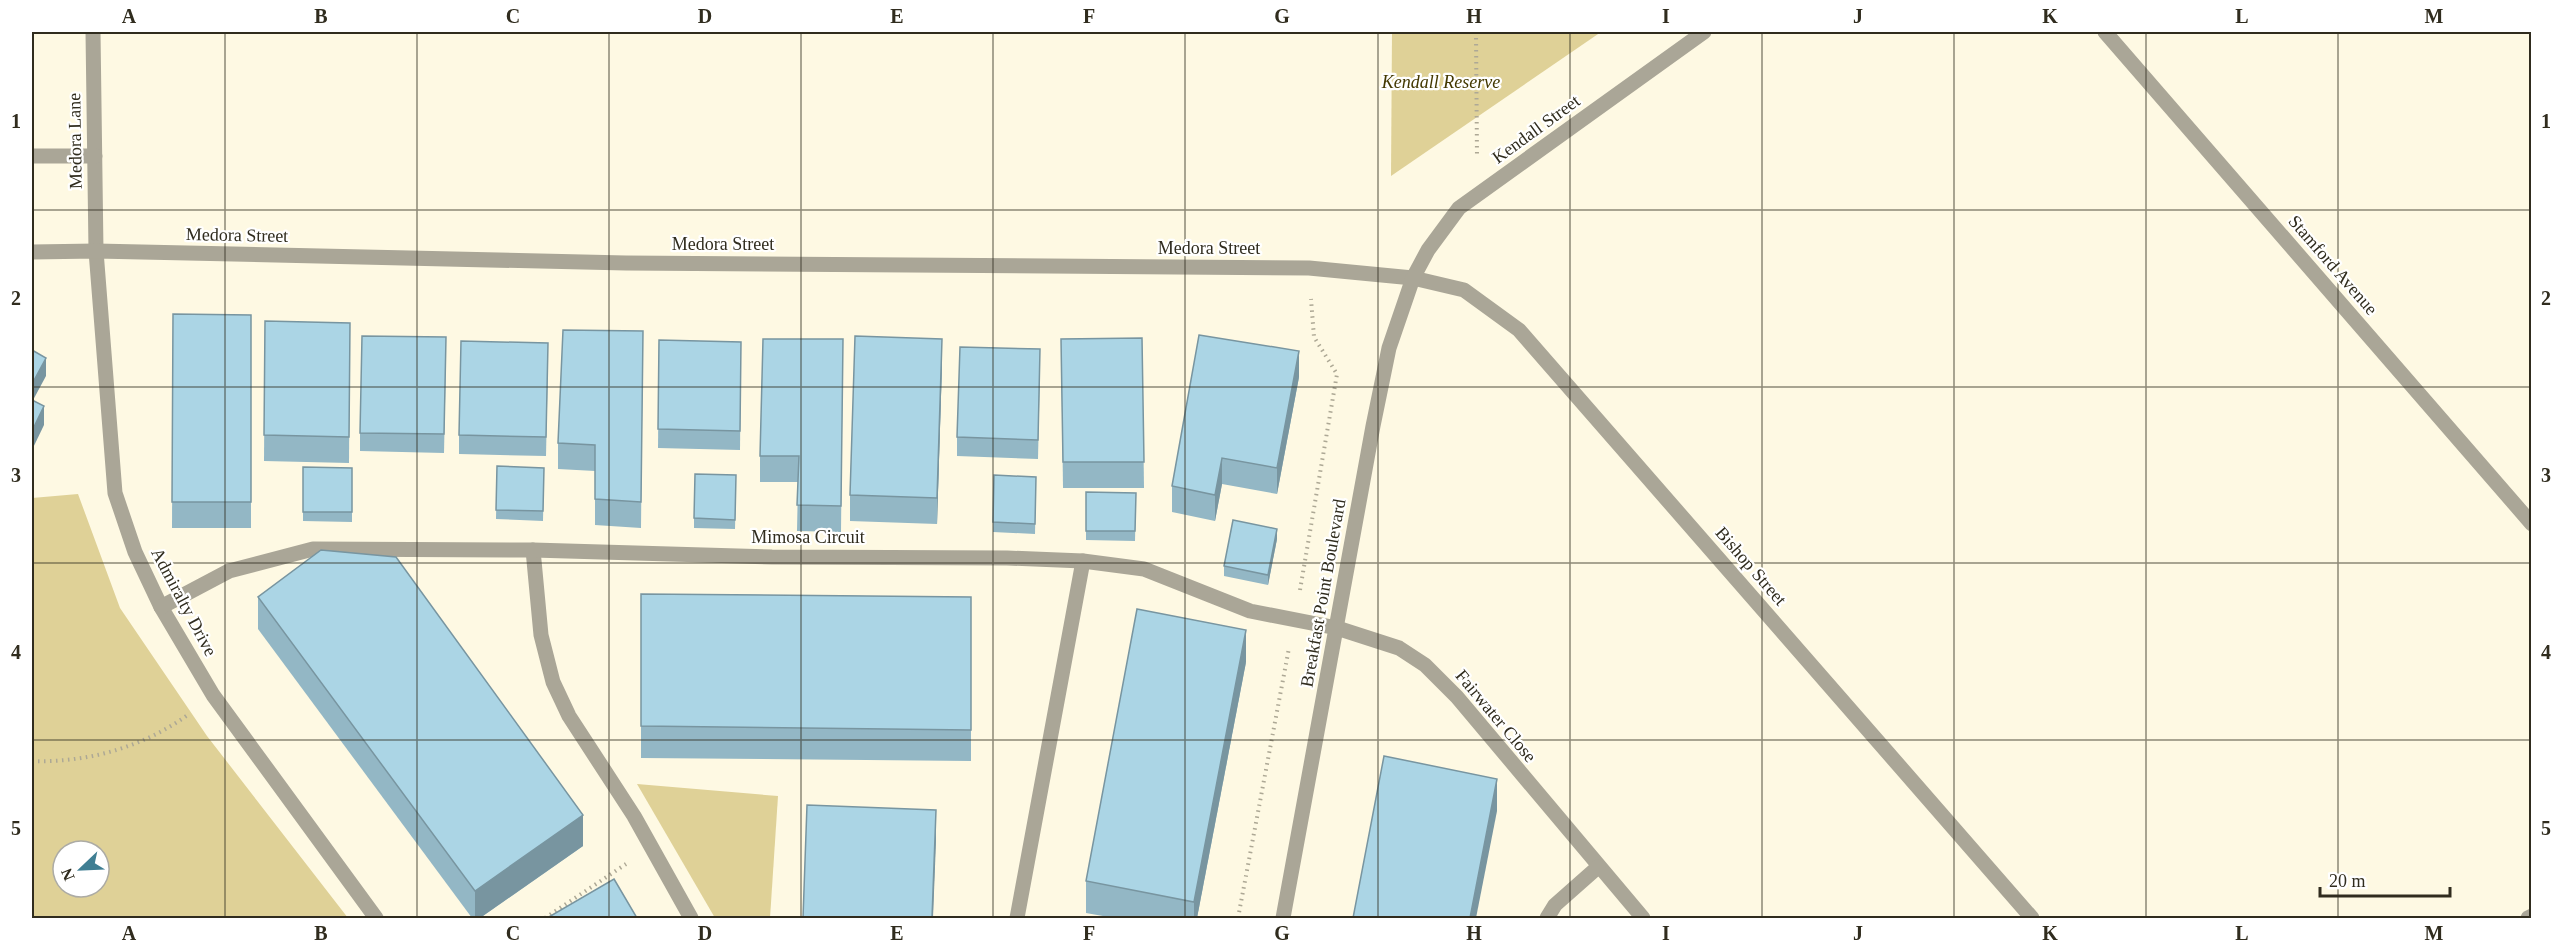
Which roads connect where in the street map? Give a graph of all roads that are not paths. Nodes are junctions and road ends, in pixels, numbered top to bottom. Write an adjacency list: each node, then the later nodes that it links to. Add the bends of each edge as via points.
1 (93, 32): 5 (street, Medora Lane)
2 (1704, 32): 8 (street, Kendall Street, via 1459,208)
3 (2105, 32): 9 (street, Stamford Avenue)
4 (32, 156): 5 (street)
5 (95, 156): 6 (street, Medora Lane)
6 (96, 251): 7 (street, Medora Street); 8 (street, Medora Street, via 626,263 1309,268); 12 (street, Admiralty Drive, via 115,493 135,552)
7 (32, 252)
8 (1413, 278): 13 (street, Breakfast Point Boulevard, via 1389,348 1372,426); 21 (street, Bishop Street, via 1464,290 1519,330)
9 (2532, 524)
10 (532, 550): 11 (street, Mimosa Circuit); 12 (street, Mimosa Circuit, via 314,549 229,571); 16 (street, via 541,635 553,682 569,716 600,760)
11 (1083, 561): 13 (street, Mimosa Circuit, via 1144,568 1250,611); 17 (street)
12 (161, 607): 15 (street, Admiralty Drive, via 213,695)
13 (1337, 628): 14 (street, Fairwater Close, via 1399,648 1425,665 1457,697); 18 (street, Breakfast Point Boulevard)
14 (1598, 867): 19 (street, via 1555,905); 20 (street, Fairwater Close)
15 (376, 918)
16 (691, 918)
17 (1017, 918)
18 (1283, 918)
19 (1547, 918)
20 (1643, 918)
21 (2032, 918)

